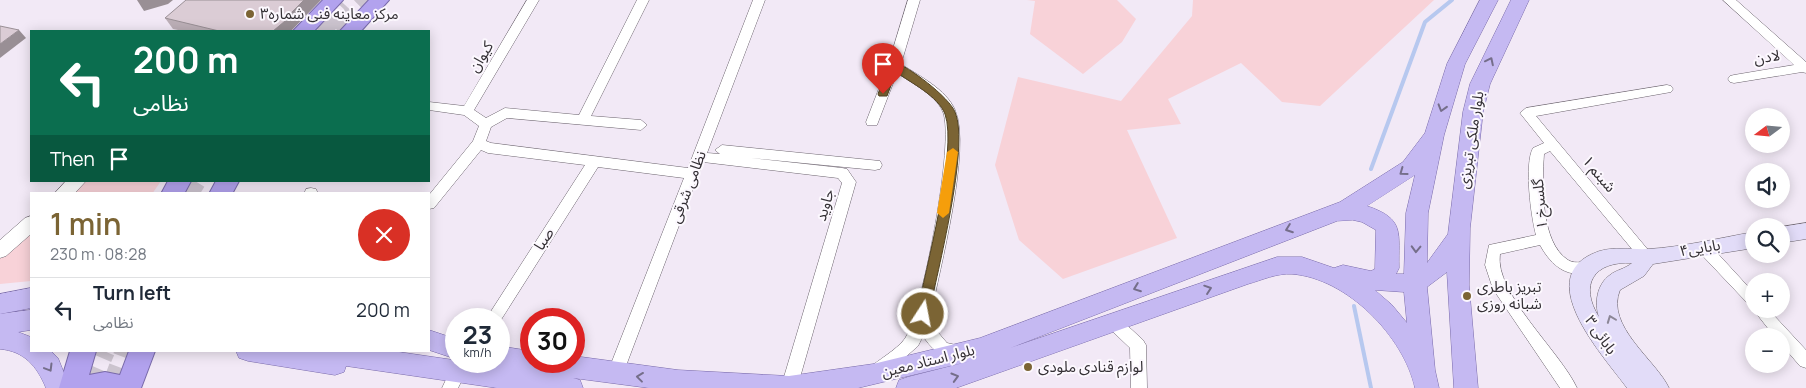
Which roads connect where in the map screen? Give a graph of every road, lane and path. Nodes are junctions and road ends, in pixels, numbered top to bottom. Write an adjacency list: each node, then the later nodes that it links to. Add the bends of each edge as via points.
1 (334, 0): 10 (highway)
2 (380, 0): 11 (highway)
3 (533, 0): 17 (street, کیوان)
4 (643, 0): 18 (street)
5 (759, 0): 25 (street, نظامی شرقی)
6 (914, 0): 12 (street)
7 (1490, 0): 22 (main road, بلوار ملکى تبریزى, one-way to 22, via 1456,64)
8 (1520, 0): 34 (main road, بلوار ملکى تبریزى, one-way to 8, via 1473,112 1480,84)
9 (1729, 0): 13 (street)
10 (304, 30)
11 (351, 30)
12 (894, 65): 19 (street); 49 (street, via 937,96 950,112 955,137 950,179)
13 (1805, 68): 14 (street, لادن)
14 (1734, 78)
15 (1668, 89): 24 (street, شبنم ۱, via 1526,113)
16 (430, 106): 17 (street)
17 (467, 111): 20 (street)
18 (583, 119): 20 (street, via 505,113); 21 (street)
19 (872, 122)
20 (486, 124): 23 (street)
21 (641, 125)
22 (1434, 135): 32 (main road, one-way to 32, via 1410,168 1354,204); 74 (main road, بلوار ملکى تبریزى, one-way to 74, via 1417,213 1415,285)
23 (479, 143): 26 (street, via 488,148); 31 (street)
24 (1553, 144): 37 (street, گلسرخ ۱, via 1538,151 1539,223); 41 (street, شبنم ۱)
25 (702, 152): 27 (street); 28 (street, نظامی شرقی); 75 (street, جاوید, via 842,173 849,182)
26 (595, 160): 28 (street); 47 (street, صبا)
27 (875, 165)
28 (693, 174): 72 (street, نظامی شرقی)
29 (76, 182): 30 (street)
30 (65, 192)
31 (430, 203)
32 (1333, 213): 44 (main road, via 1359,210 1387,226 1388,268 1383,276); 64 (main road, بلوار استاد معین, one-way to 64)
33 (30, 224): 40 (street)
34 (1458, 232): 44 (main road, via 1446,261 1426,279 1398,284); 84 (main road, via 1458,286)
35 (1806, 232): 36 (main road)
36 (1790, 235)
37 (1544, 239): 43 (street, via 1554,257 1568,268); 85 (street, گلسرخ ۱, via 1494,249 1491,258 1500,289)
38 (1745, 241): 39 (main road, بابایی۴)
39 (1704, 248): 41 (main road, بابایی۴); 45 (street)
40 (0, 251)
41 (1647, 257): 43 (main road, via 1620,256 1598,260); 87 (main road, بابائی ۳, one-way to 41, via 1610,321 1606,304 1609,290 1618,278 1636,272)
42 (1301, 265): 44 (main road); 51 (main road, بلوار استاد معین, one-way to 42, via 1246,275 1284,265); 74 (main road, بلوار استاد معین, via 1342,280 1369,297 1404,334)
43 (1589, 267): 86 (main road, بابائی ۳, via 1582,274 1579,289 1584,310)
44 (1370, 280)
45 (1745, 293)
46 (24, 304): 48 (main road); 52 (main road)
47 (500, 308)
48 (0, 312)
49 (923, 314): 64 (street, via 929,333 942,349); 73 (street, via 913,341)
50 (1767, 318): 68 (street)
51 (1113, 322): 82 (main road, بلوار استاد معین, one-way to 51, via 956,377); 83 (street, via 1138,345)
52 (0, 324)
53 (30, 330): 54 (main road)
54 (0, 334)
55 (0, 339): 57 (main road, via 13,340)
56 (430, 341): 65 (main road)
57 (30, 348)
58 (430, 349): 66 (main road)
59 (37, 352): 76 (main road, one-way to 76, via 49,366)
60 (83, 352): 77 (highway)
61 (142, 352): 80 (highway)
62 (256, 352): 70 (main road, via 417,373)
63 (328, 352): 69 (main road)
64 (964, 352): 73 (main road, بلوار استاد معین)
65 (445, 355)
66 (445, 358)
67 (510, 360): 72 (main road, بلوار استاد معین)
68 (1806, 361)
69 (445, 364)
70 (445, 367)
71 (495, 373): 81 (main road)
72 (615, 374): 75 (main road, بلوار استاد معین, one-way to 72)
73 (872, 375): 75 (main road, بلوار استاد معین)
74 (1425, 379)
75 (790, 387)
76 (58, 388)
77 (72, 388)
78 (86, 388): 79 (highway, via 112,384)
79 (123, 388)
80 (128, 388)
81 (571, 388)
82 (908, 388)
83 (1139, 388)
84 (1466, 388)
85 (1569, 388)
86 (1640, 388)
87 (1658, 388)

